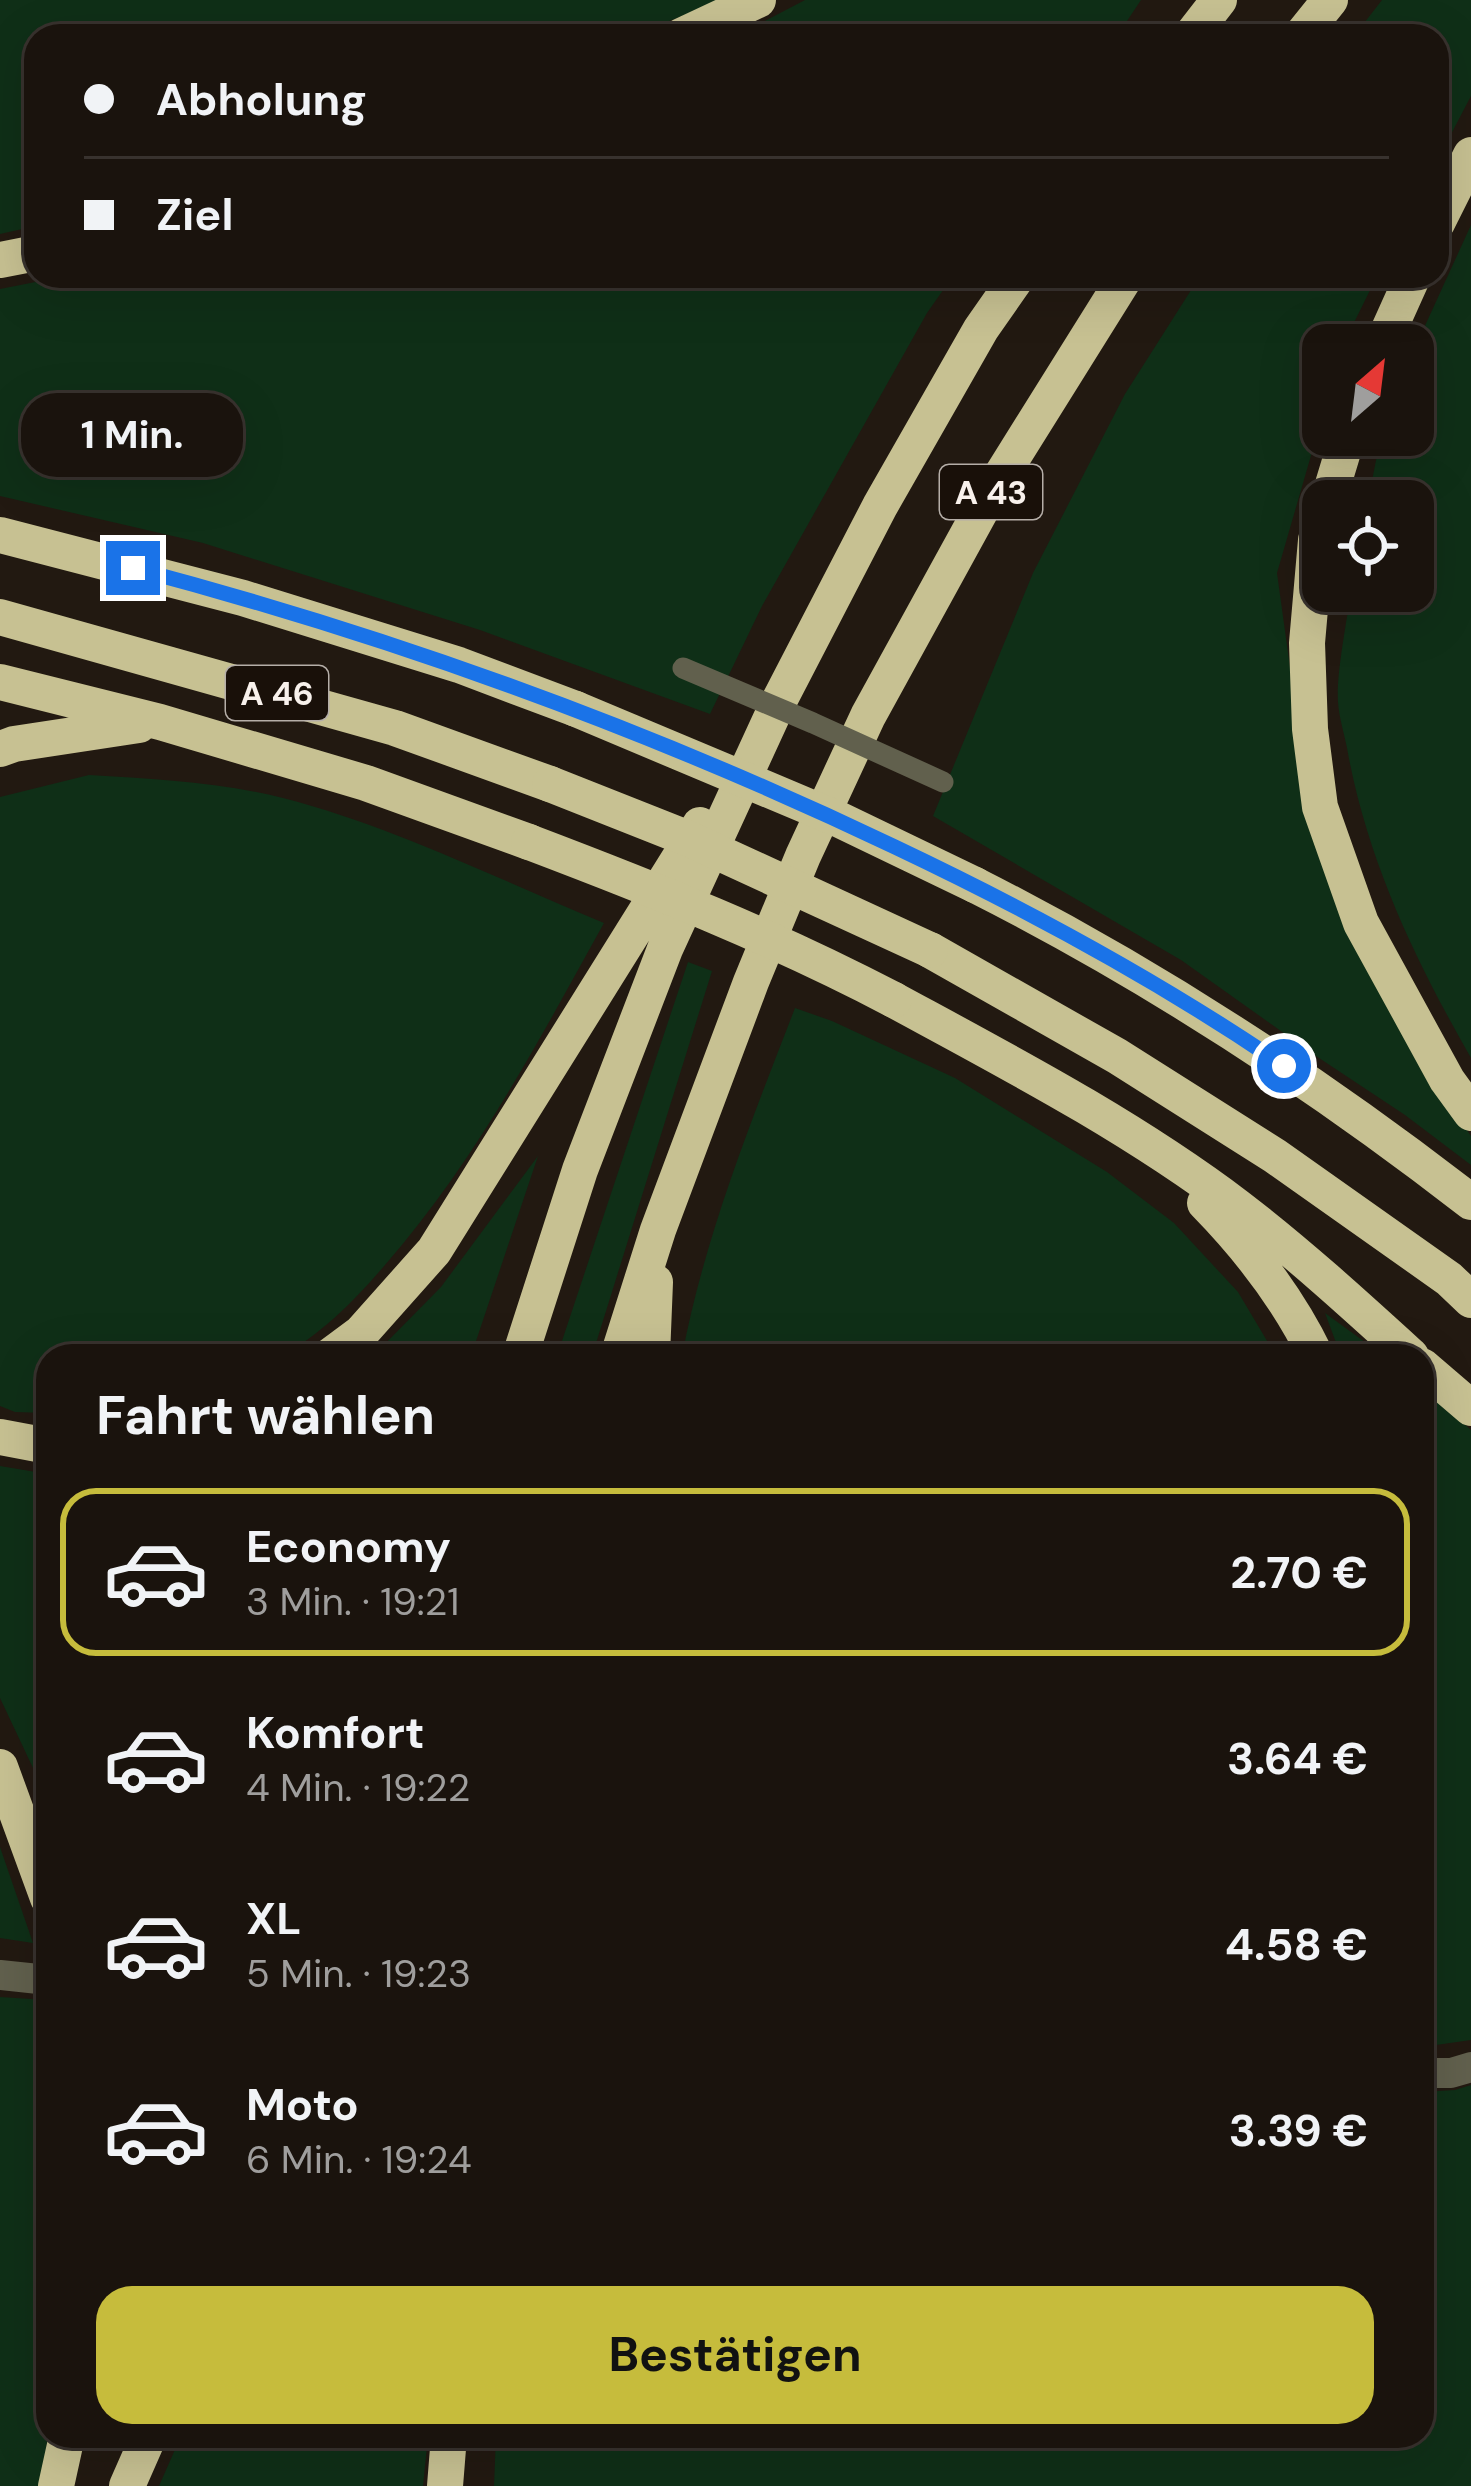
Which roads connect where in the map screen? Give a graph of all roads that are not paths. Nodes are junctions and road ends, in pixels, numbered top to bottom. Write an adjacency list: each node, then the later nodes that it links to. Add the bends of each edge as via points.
1 (758, 0): 4 (highway)
2 (1219, 0): 5 (highway)
3 (1330, 0): 6 (highway)
4 (707, 24)
5 (1200, 24)
6 (1311, 24)
7 (1471, 155): 8 (highway)
8 (1449, 199)
9 (1009, 288): 18 (highway, A 43, via 892,486)
10 (1118, 288): 25 (highway, A 43, via 991,492 868,716 751,982)
11 (1408, 288): 12 (highway)
12 (1391, 324)
13 (0, 535): 24 (highway, A 46, bridge, via 459,665 817,810 1100,952 1254,1046)
14 (1310, 612): 22 (highway, via 1320,807 1361,922)
15 (0, 617): 26 (highway, A 46, bridge, via 395,728 689,839 930,950 1275,1156)
16 (683, 668): 21 (lane, bridge)
17 (0, 682): 19 (highway)
18 (779, 701): 27 (highway, via 434,1251); 28 (highway, A 43, via 665,949)
19 (160, 722): 20 (highway); 23 (highway, bridge, via 366,783 728,920 894,1000)
20 (0, 748)
21 (943, 782)
22 (1471, 1113)
23 (1149, 1145): 31 (highway, via 1228,1227); 32 (highway, via 1237,1206)
24 (1471, 1202)
25 (658, 1230): 29 (highway, A 43); 30 (highway)
26 (1471, 1300)
27 (346, 1344)
28 (524, 1344)
29 (622, 1344)
30 (653, 1344)
31 (1310, 1344)
32 (1397, 1344)
33 (1434, 1376): 34 (highway)
34 (1471, 1408)
35 (0, 1437): 36 (highway)
36 (36, 1444)
37 (0, 1767): 38 (highway)
38 (36, 1865)
39 (0, 1975): 40 (street)
40 (36, 1979)
41 (1471, 2067): 42 (street)
42 (1434, 2073)
43 (64, 2448): 46 (highway)
44 (144, 2448): 47 (highway)
45 (448, 2448): 48 (highway)
46 (56, 2486)
47 (127, 2486)
48 (446, 2486)

